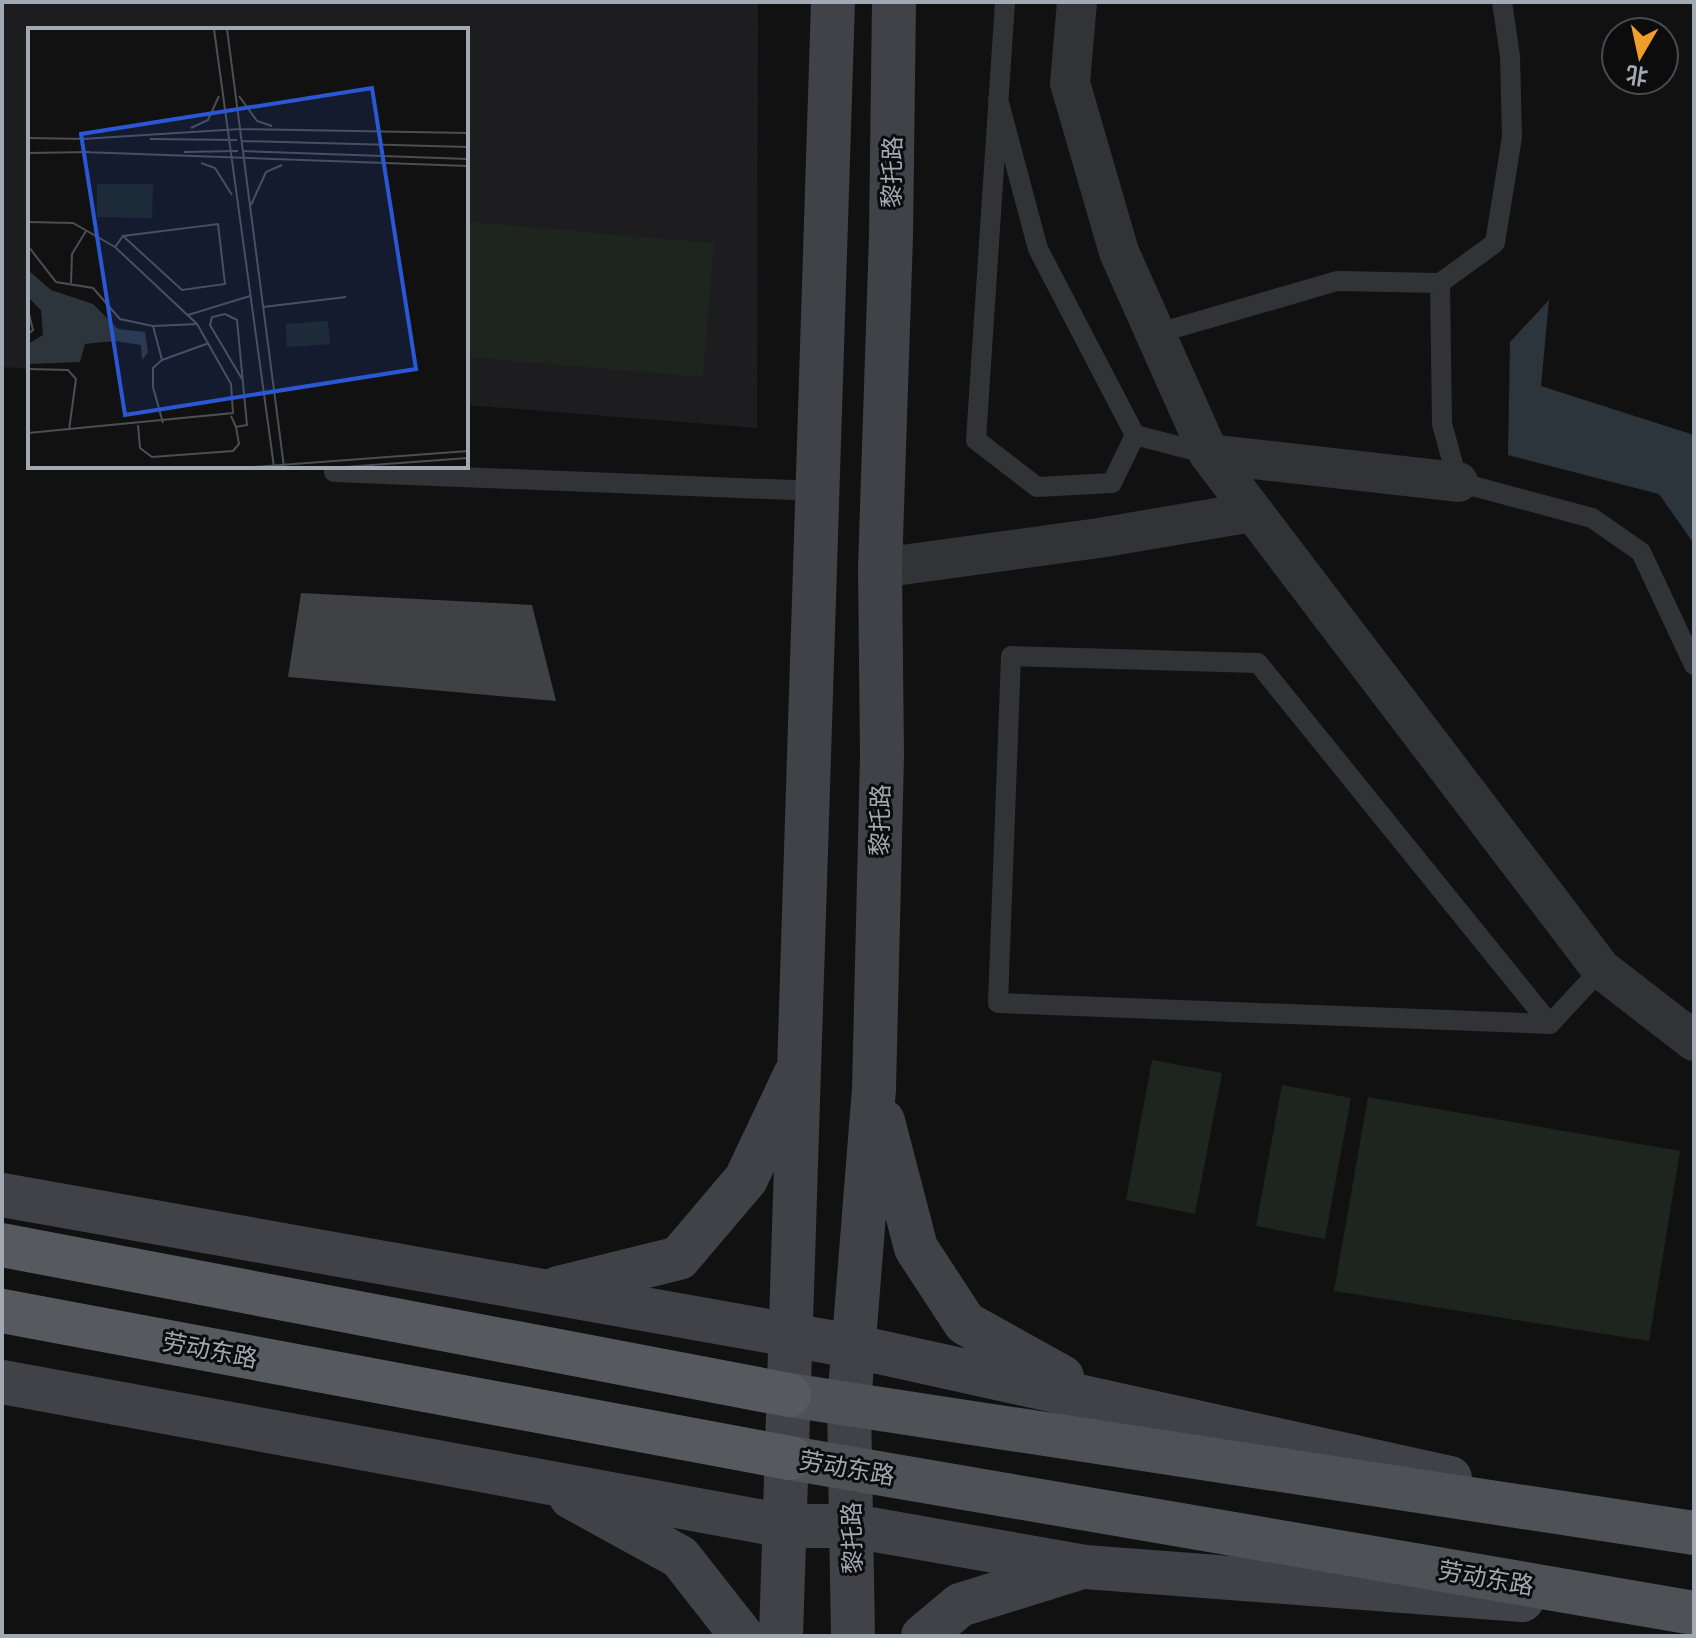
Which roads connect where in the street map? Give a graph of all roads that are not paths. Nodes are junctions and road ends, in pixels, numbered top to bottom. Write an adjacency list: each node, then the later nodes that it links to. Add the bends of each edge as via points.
1 (833, 2): 13 (main road)
2 (894, 2): 15 (main road, 黎托路)
3 (1005, 2): 6 (lane)
4 (1077, 2): 8 (street, via 1070,83 1119,252)
5 (1502, 2): 7 (lane, via 1512,137 1495,243)
6 (998, 99): 9 (lane, via 1038,249); 9 (lane, via 976,440 1037,487 1112,483)
7 (1440, 283): 8 (lane, via 1337,281); 12 (lane, via 1442,424)
8 (1155, 334): 10 (street)
9 (1135, 435): 10 (lane)
10 (1209, 454): 12 (street); 14 (street)
11 (334, 472): 13 (lane)
12 (1458, 482): 16 (lane, via 1592,518 1641,552)
13 (817, 491): 20 (main road, via 806,766)
14 (1252, 512): 15 (street); 17 (street)
15 (880, 568): 21 (main road, 黎托路, via 882,755)
16 (1694, 665)
17 (1601, 969): 18 (lane); 19 (street)
18 (1550, 1024): 18 (lane, via 1258,663 1011,656 998,1003)
19 (1694, 1041)
20 (803, 1058): 24 (main road, via 746,1179 679,1258); 26 (main road)
21 (874, 1089): 27 (main road, 黎托路); 30 (main road, via 916,1248 965,1323)
22 (2, 1195): 24 (main road)
23 (2, 1245): 29 (highway)
24 (544, 1292): 26 (main road)
25 (2, 1311): 32 (highway, 劳动东路)
26 (791, 1336): 27 (main road); 29 (main road)
27 (852, 1346): 30 (main road); 31 (main road, 黎托路)
28 (2, 1382): 34 (main road)
29 (789, 1395): 31 (main road); 32 (main road)
30 (1102, 1400): 37 (main road)
31 (849, 1403): 33 (main road, 黎托路); 37 (main road)
32 (790, 1458): 33 (main road, 劳动东路); 35 (main road)
33 (850, 1469): 36 (main road, 黎托路); 39 (main road, 劳动东路)
34 (538, 1478): 35 (main road); 40 (main road, via 680,1557)
35 (785, 1526): 36 (main road); 41 (main road)
36 (853, 1526): 38 (main road); 42 (main road, 黎托路)
37 (1694, 1533)
38 (1085, 1567): 39 (main road); 43 (main road, via 960,1605)
39 (1693, 1613)
40 (742, 1636)
41 (781, 1636)
42 (853, 1636)
43 (923, 1636)

